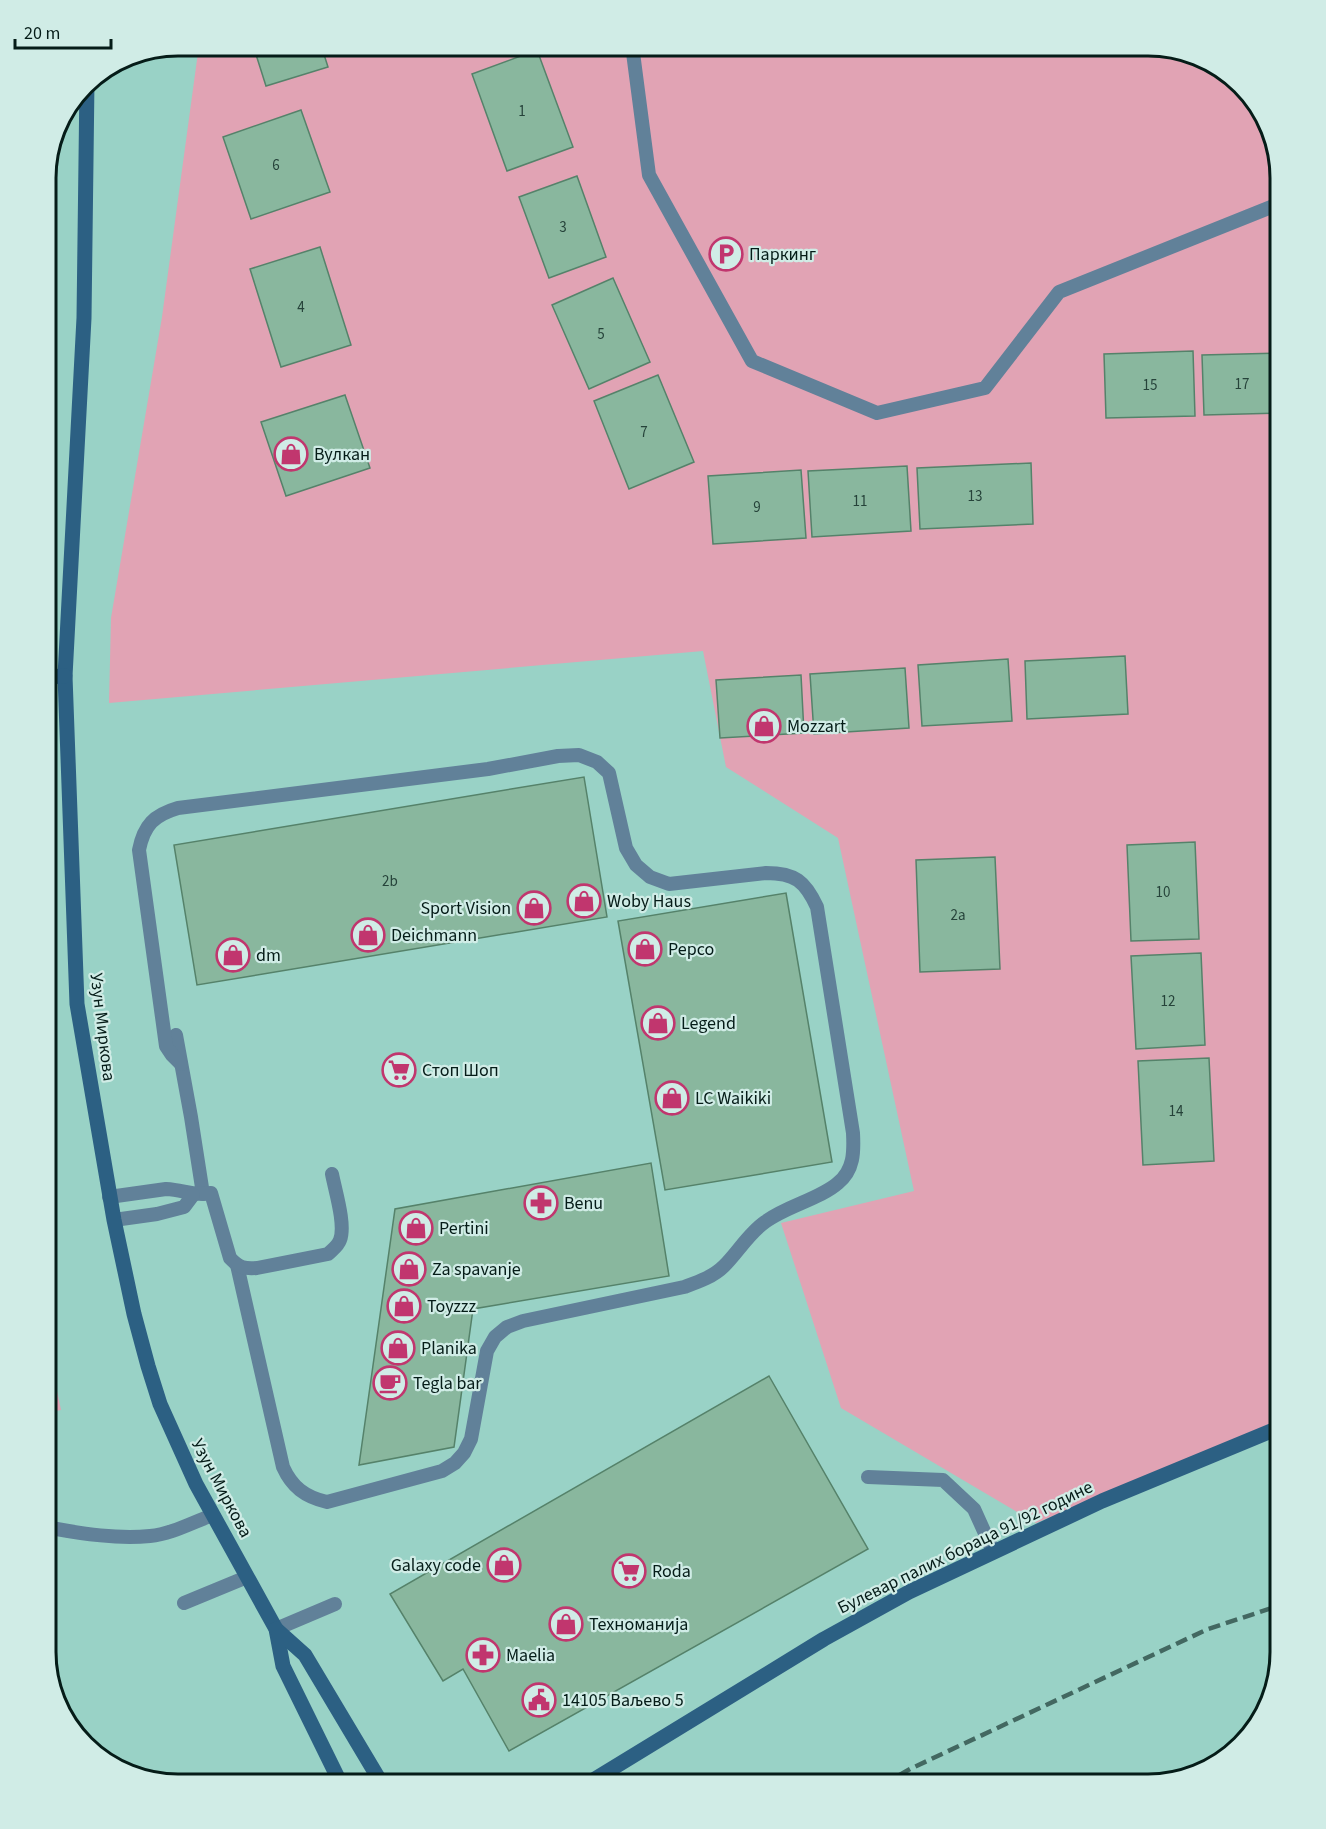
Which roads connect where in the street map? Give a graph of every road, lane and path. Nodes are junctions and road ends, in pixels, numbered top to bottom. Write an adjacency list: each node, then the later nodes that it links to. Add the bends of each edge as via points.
1 (633, 56): 3 (lane, via 649,175 752,361 877,413 984,388 1059,292)
2 (87, 96): 5 (street, Узун Миркова, via 84,318)
3 (1270, 207)
4 (56, 676): 5 (street)
5 (65, 676): 10 (street, Узун Миркова, via 77,1004)
6 (176, 1035): 7 (lane)
7 (181, 1064): 9 (lane); 12 (lane, via 166,1046 139,850 142,834 151,822 178,808 579,755 597,762 609,773 626,848 636,865 650,877 669,884 783,873 809,889 817,907 853,1133 855,1153 849,1170 838,1183 762,1224 723,1268 704,1280 507,1327 487,1351 471,1439 455,1463 442,1471 327,1502 299,1491 283,1467)
8 (332, 1174): 12 (lane, via 342,1229 336,1247 328,1254 257,1268)
9 (198, 1195): 10 (lane, via 166,1189); 11 (lane, via 184,1207); 12 (lane, via 211,1193 227,1250)
10 (110, 1197): 11 (street, Узун Миркова)
11 (114, 1220): 15 (street, Узун Миркова, via 134,1314 160,1404)
12 (237, 1265)
13 (1270, 1431): 17 (street, Булевар палих бораца 91/92 године, via 1112,1496)
14 (868, 1477): 17 (lane, via 943,1480 974,1509)
15 (213, 1515): 16 (lane, via 150,1536 94,1536); 18 (street, Узун Миркова)
16 (56, 1529)
17 (993, 1551): 24 (street, Булевар палих бораца 91/92 године, via 824,1639)
18 (248, 1577): 19 (lane); 21 (street, Узун Миркова)
19 (184, 1603)
20 (335, 1604): 21 (lane)
21 (276, 1629): 22 (street, Узун Миркова, via 283,1666); 23 (street, via 304,1655)
22 (336, 1773)
23 (375, 1773)
24 (604, 1773)

